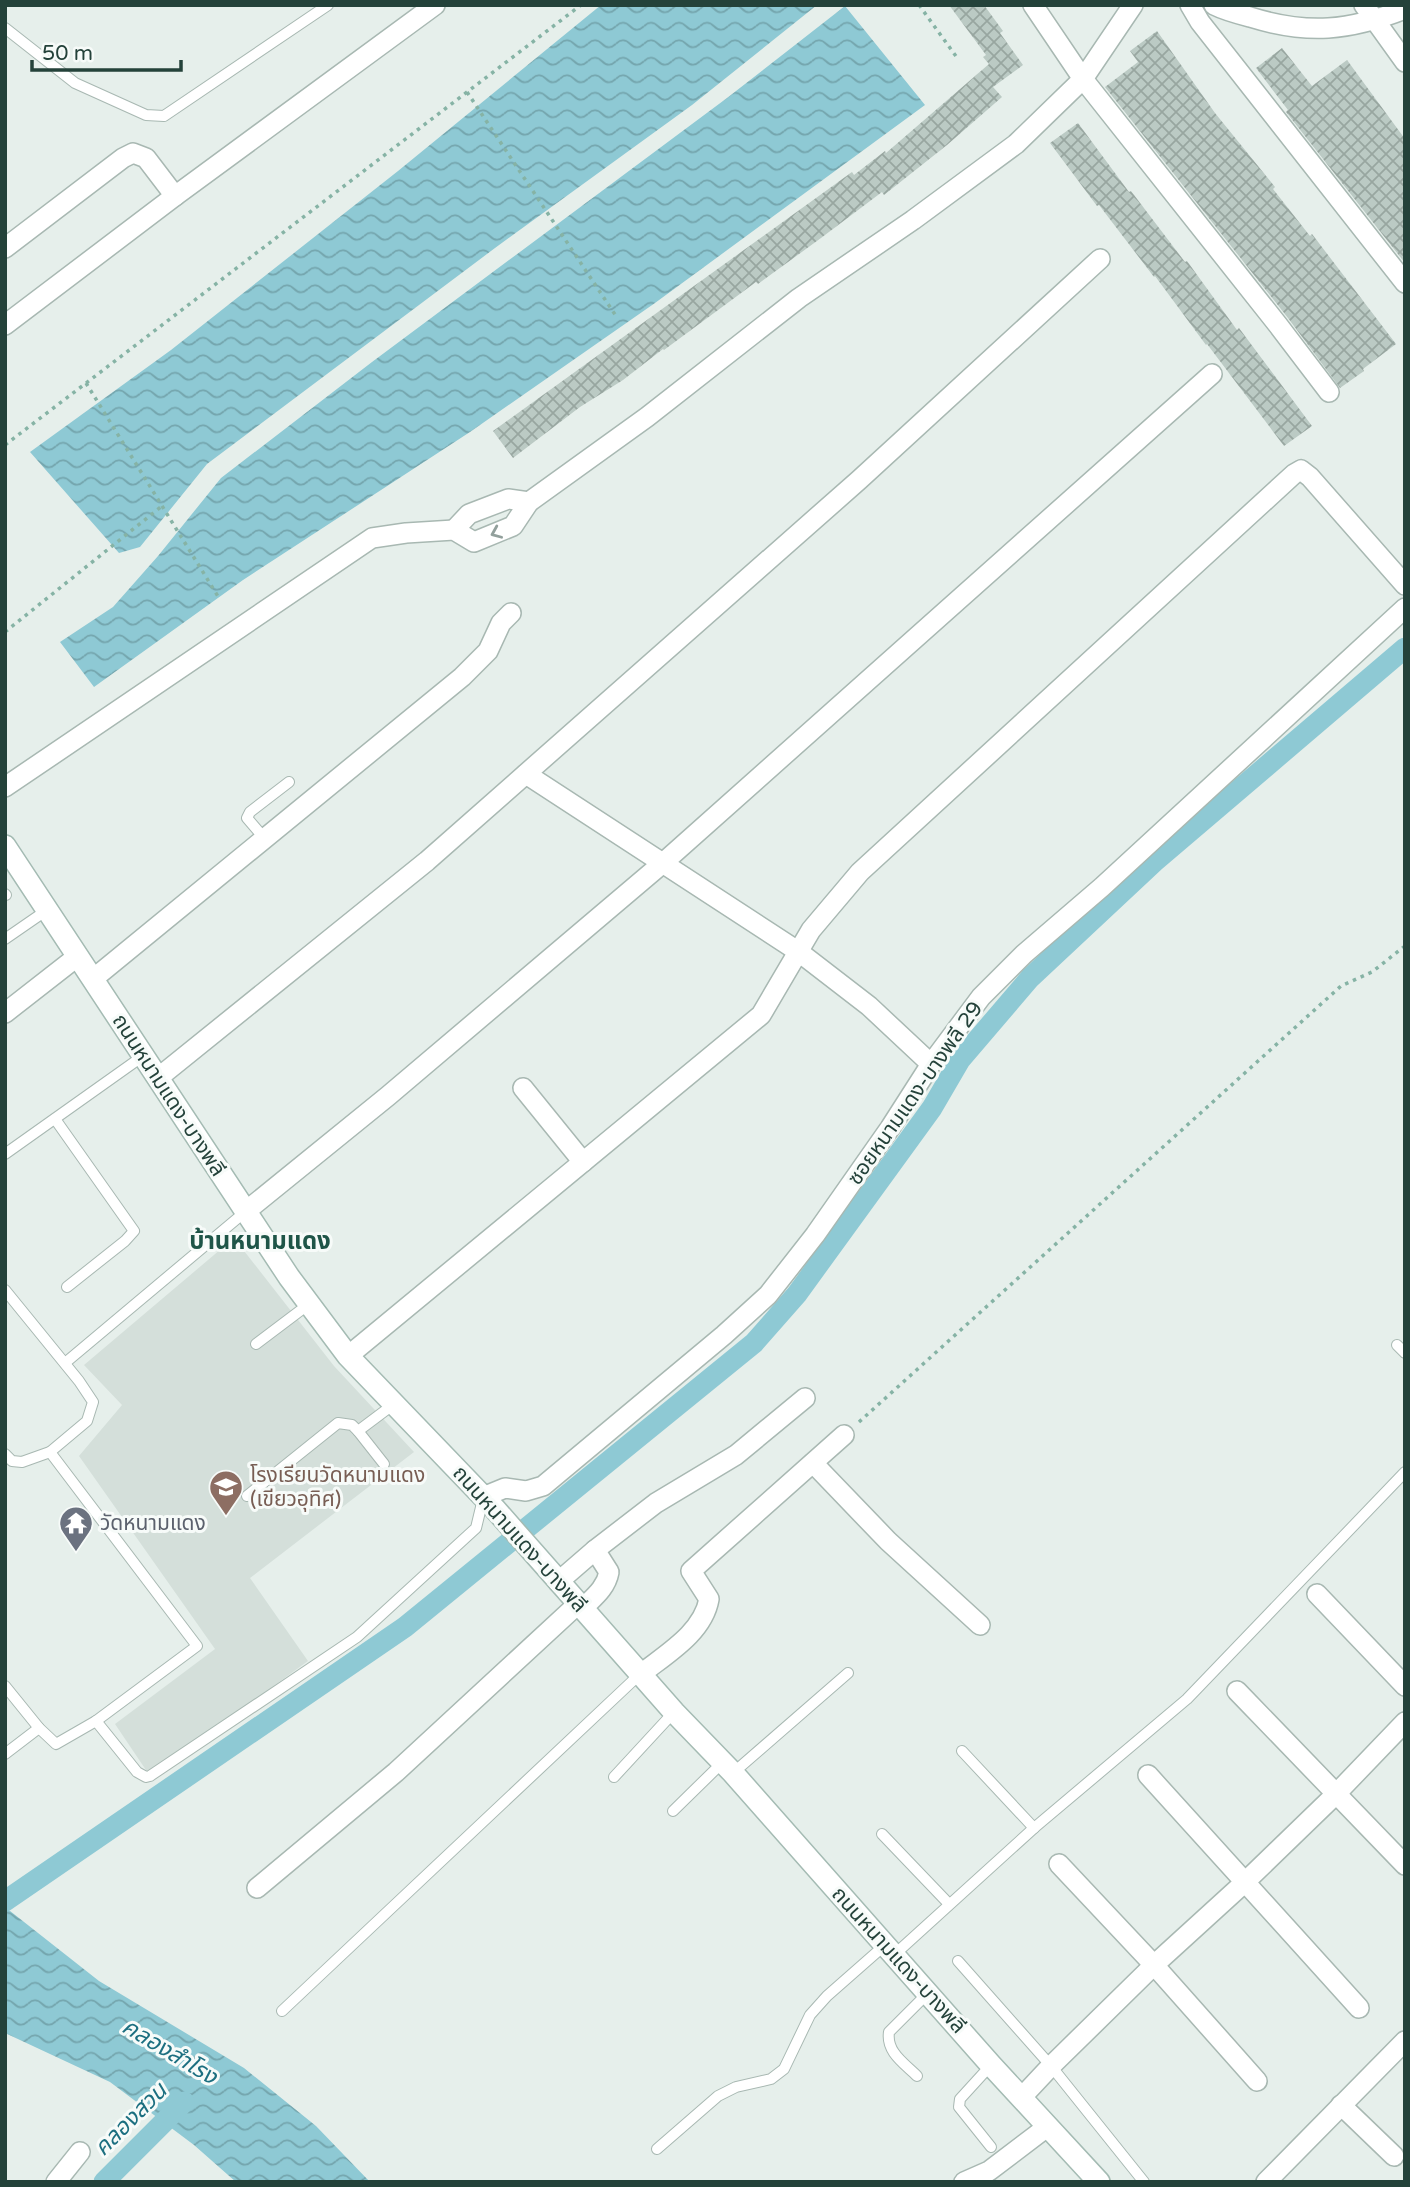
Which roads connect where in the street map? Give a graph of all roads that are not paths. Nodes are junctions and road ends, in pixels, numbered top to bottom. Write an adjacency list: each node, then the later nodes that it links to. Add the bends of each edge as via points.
1 (328, 5): 9 (lane, via 164,116 146,116 75,83)
2 (435, 5): 12 (street)
3 (1032, 5): 11 (street)
4 (1133, 5): 11 (street)
5 (1190, 5): 15 (street)
6 (1214, 5): 8 (street, via 1280,26 1330,29)
7 (1405, 9): 8 (street)
8 (1370, 13): 10 (street)
9 (5, 28)
10 (1405, 62)
11 (1083, 79): 18 (street); 19 (street, via 1016,144 799,298)
12 (175, 196): 13 (street, via 146,158 133,153); 16 (street)
13 (5, 248)
14 (1100, 259): 24 (street, via 859,480)
15 (1405, 283)
16 (5, 325)
17 (1212, 374): 29 (street)
18 (1329, 392)
19 (529, 502): 20 (street, via 508,499 469,514); 20 (street, one-way to 20, via 513,526 474,542)
20 (454, 530): 26 (street, via 372,538)
21 (1405, 585): 32 (street, via 1310,477 1301,470 1294,474 860,872 811,930)
22 (1405, 608): 37 (street, ซอยหนามแดง-บางพลี 29, via 1024,954 981,997)
23 (511, 612): 27 (street, via 488,651 462,677)
24 (526, 774): 29 (street); 38 (street, via 427,861)
25 (289, 782): 27 (lane, via 247,818)
26 (5, 787)
27 (265, 839): 34 (street)
28 (5, 846): 30 (main road, ถนนหนามแดง-บางพลี)
29 (664, 862): 32 (street); 43 (street)
30 (47, 910): 31 (lane); 33 (main road, ถนนหนามแดง-บางพลี)
31 (5, 939)
32 (799, 952): 37 (street, via 869,1006); 42 (street, via 761,1015)
33 (78, 956): 34 (main road, ถนนหนามแดง-บางพลี); 35 (street)
34 (93, 979): 36 (main road, ถนนหนามแดง-บางพลี)
35 (5, 1013)
36 (144, 1056): 38 (main road, ถนนหนามแดง-บางพลี); 40 (lane)
37 (931, 1064): 60 (street, ซอยหนามแดง-บางพลี 29, via 815,1235 768,1295 543,1486 526,1492 505,1488)
38 (158, 1078): 43 (main road, ถนนหนามแดง-บางพลี)
39 (523, 1088): 42 (street)
40 (55, 1119): 41 (lane); 44 (lane, via 134,1231)
41 (5, 1154)
42 (583, 1162): 48 (street)
43 (245, 1212): 46 (main road, ถนนหนามแดง-บางพลี); 49 (lane)
44 (67, 1287)
45 (5, 1290): 49 (lane)
46 (309, 1304): 47 (lane); 48 (main road, ถนนหนามแดง-บางพลี)
47 (256, 1344)
48 (348, 1356): 51 (main road, ถนนหนามแดง-บางพลี)
49 (65, 1363): 54 (lane, via 93,1402 88,1421)
50 (805, 1398): 61 (street, via 736,1455 668,1494)
51 (394, 1404): 52 (lane); 60 (main road, ถนนหนามแดง-บางพลี)
52 (358, 1431): 56 (lane); 59 (lane, via 338,1423)
53 (844, 1435): 57 (street)
54 (50, 1452): 55 (lane, via 22,1462); 72 (lane, via 197,1646)
55 (5, 1454)
56 (384, 1464)
57 (813, 1464): 65 (street); 67 (street, via 691,1571 709,1599 707,1612 697,1627)
58 (1405, 1472): 82 (lane, via 1187,1699)
59 (247, 1496)
60 (489, 1503): 62 (main road, ถนนหนามแดง-บางพลี); 72 (lane, via 476,1528 357,1637 150,1776 137,1772)
61 (595, 1550): 62 (street); 64 (street, via 609,1572 606,1586)
62 (558, 1582): 64 (main road, ถนนหนามแดง-บางพลี)
63 (1317, 1594): 69 (street)
64 (581, 1605): 67 (main road, ถนนหนามแดง-บางพลี); 87 (street, via 396,1772)
65 (979, 1625)
66 (848, 1673): 77 (lane)
67 (640, 1674): 71 (main road, ถนนหนามแดง-บางพลี); 94 (lane)
68 (5, 1686): 74 (lane)
69 (1405, 1686)
70 (1237, 1691): 80 (street)
71 (674, 1712): 77 (main road, ถนนหนามแดง-บางพลี); 79 (lane)
72 (96, 1721): 74 (lane, via 56,1744)
73 (1405, 1722): 80 (street)
74 (39, 1727): 76 (lane)
75 (962, 1751): 82 (lane)
76 (5, 1754)
77 (728, 1768): 81 (lane); 89 (main road, ถนนหนามแดง-บางพลี)
78 (1148, 1775): 86 (street)
79 (614, 1777)
80 (1335, 1795): 85 (street); 86 (street)
81 (673, 1811)
82 (1034, 1828): 88 (lane)
83 (882, 1835): 88 (lane)
84 (1059, 1864): 91 (street)
85 (1405, 1865)
86 (1244, 1883): 91 (street); 93 (street)
87 (257, 1888)
88 (949, 1904): 89 (lane)
89 (890, 1950): 92 (main road, ถนนหนามแดง-บางพลี); 104 (lane, via 827,1996 810,2015 784,2069 771,2079 718,2096)
90 (958, 1961): 97 (lane)
91 (1154, 1965): 97 (street); 99 (street)
92 (929, 1993): 96 (main road, ถนนหนามแดง-บางพลี); 98 (lane, via 889,2032 890,2049)
93 (1359, 2008)
94 (282, 2011)
95 (1405, 2041): 101 (street)
96 (991, 2065): 100 (main road, ถนนหนามแดง-บางพลี); 103 (lane, via 958,2104)
97 (1051, 2066): 100 (street); 111 (lane)
98 (917, 2076)
99 (1257, 2081)
100 (1021, 2098): 102 (main road, ถนนหนามแดง-บางพลี)
101 (1341, 2105): 106 (street); 112 (street)
102 (1047, 2127): 107 (street); 110 (main road, ถนนหนามแดง-บางพลี)
103 (991, 2147)
104 (657, 2149)
105 (80, 2152): 108 (street)
106 (1394, 2156)
107 (985, 2176): 109 (street)
108 (56, 2182)
109 (964, 2182)
110 (1099, 2182)
111 (1144, 2182)
112 (1266, 2182)

